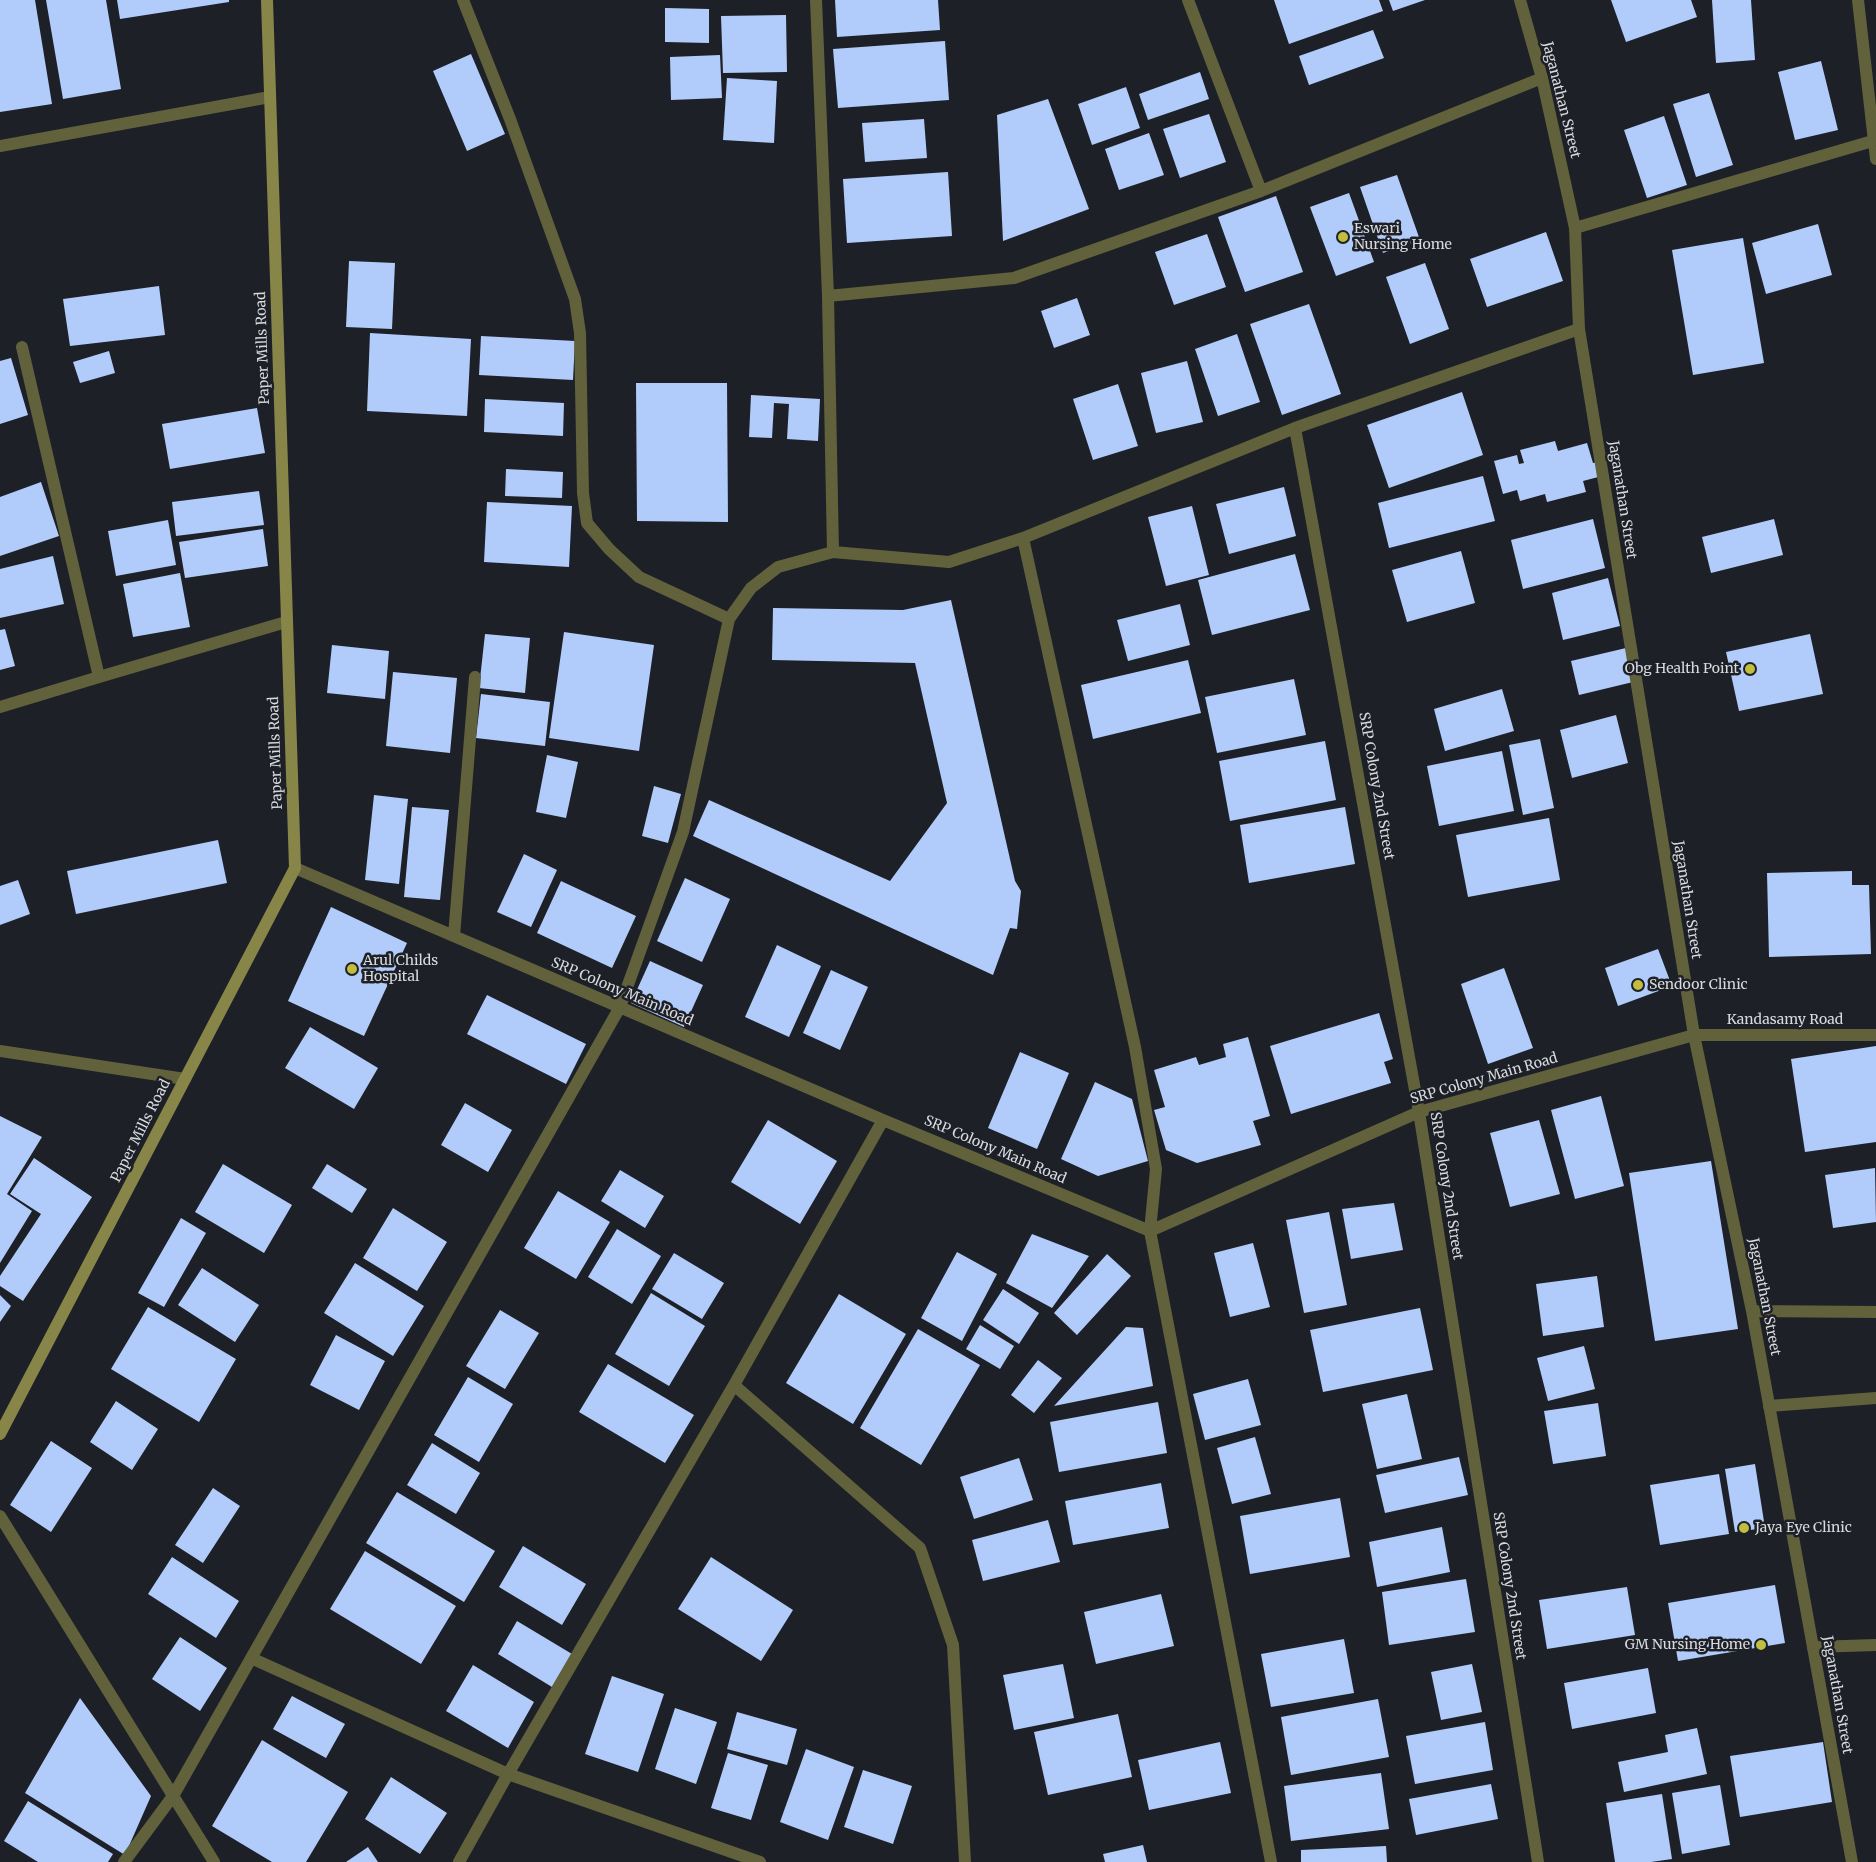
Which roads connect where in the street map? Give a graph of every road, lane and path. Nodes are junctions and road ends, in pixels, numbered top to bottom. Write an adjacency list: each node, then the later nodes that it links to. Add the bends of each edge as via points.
1 (266, 0): 8 (main road, Paper Mills Road)
2 (463, 0): 20 (street, via 576,300 587,523 609,549 640,577)
3 (816, 0): 14 (street)
4 (1188, 0): 12 (street)
5 (1520, 0): 7 (street, Jaganathan Street)
6 (1858, 0): 9 (street)
7 (1542, 78): 12 (street); 13 (street, Jaganathan Street)
8 (270, 97): 10 (street); 21 (main road, Paper Mills Road)
9 (1875, 140): 11 (street); 13 (street)
10 (0, 146)
11 (1876, 159)
12 (1261, 191): 14 (street, via 1014,278)
13 (1576, 228): 15 (street, Jaganathan Street)
14 (828, 296): 19 (street)
15 (1579, 329): 17 (street); 28 (street, Jaganathan Street)
16 (22, 347): 22 (street)
17 (1295, 428): 18 (street); 32 (street, SRP Colony 2nd Street)
18 (1023, 538): 19 (street, via 948,562); 34 (street, via 1135,1047 1156,1169)
19 (833, 552): 20 (street, via 778,567 751,588)
20 (729, 619): 27 (street, via 683,832)
21 (286, 622): 22 (street); 25 (main road, Paper Mills Road)
22 (99, 677): 24 (street)
23 (474, 677): 26 (street)
24 (0, 707)
25 (295, 868): 26 (street, SRP Colony Main Road); 31 (main road, Paper Mills Road)
26 (454, 936): 27 (street, SRP Colony Main Road)
27 (620, 1008): 33 (street, SRP Colony Main Road); 44 (street)
28 (1694, 1035): 29 (street, Kandasamy Road); 32 (street, SRP Colony Main Road); 35 (street, Jaganathan Street)
29 (1876, 1035)
30 (0, 1051): 31 (street)
31 (185, 1079): 40 (main road, Paper Mills Road)
32 (1419, 1112): 34 (street, SRP Colony Main Road); 53 (street, SRP Colony 2nd Street)
33 (883, 1120): 34 (street, SRP Colony Main Road); 37 (street)
34 (1150, 1231): 52 (street)
35 (1752, 1311): 36 (street); 39 (street, Jaganathan Street)
36 (1876, 1312)
37 (734, 1385): 45 (street); 51 (street, via 920,1548 953,1645)
38 (1876, 1398): 39 (street)
39 (1769, 1406): 43 (street, Jaganathan Street)
40 (0, 1434)
41 (0, 1516): 46 (street)
42 (1876, 1645): 43 (street)
43 (1813, 1647): 54 (street, Jaganathan Street)
44 (251, 1658): 45 (street); 46 (street)
45 (508, 1774): 49 (street); 50 (street)
46 (173, 1796): 47 (street); 48 (street)
47 (124, 1862)
48 (214, 1862)
49 (459, 1862)
50 (760, 1862)
51 (965, 1862)
52 (1271, 1862)
53 (1538, 1862)
54 (1852, 1862)

